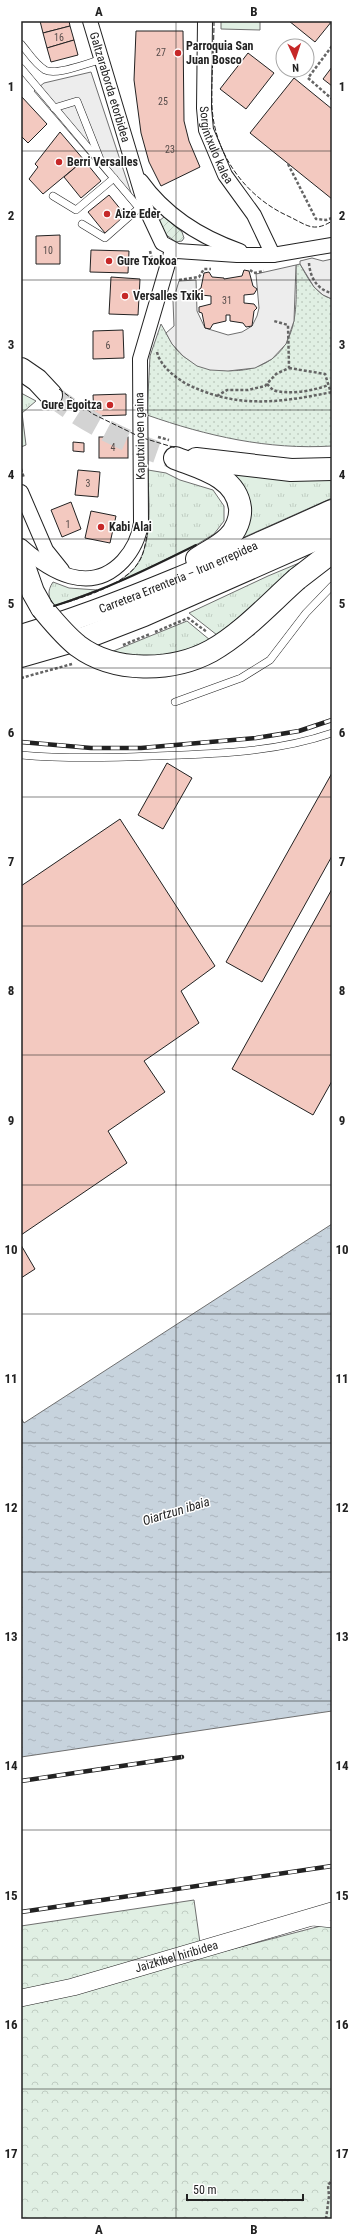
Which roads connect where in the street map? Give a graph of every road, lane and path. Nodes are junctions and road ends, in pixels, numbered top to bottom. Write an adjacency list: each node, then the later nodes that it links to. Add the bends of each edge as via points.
1 (90, 21): 5 (street, Galtzaraborda etorbidea)
2 (205, 21): 23 (street, Sorgintxulo kalea, via 206,130 225,175 254,215)
3 (21, 44): 5 (lane, via 38,65 54,72)
4 (332, 46): 7 (path, via 308,78)
5 (100, 60): 11 (street, Galtzaraborda etorbidea)
6 (21, 68): 8 (lane)
7 (332, 99)
8 (54, 108): 9 (lane); 9 (lane, via 78,101)
9 (103, 164): 12 (lane)
10 (288, 164): 16 (path, via 316,218)
11 (138, 176): 14 (street, Galtzaraborda etorbidea); 15 (street, Galtzaraborda etorbidea)
12 (114, 178): 13 (lane, via 76,210); 15 (lane)
13 (53, 196)
14 (168, 211): 15 (street); 18 (street, Galtzaraborda etorbidea)
15 (146, 214): 17 (lane, via 105,238); 20 (street, Galtzaraborda etorbidea, via 162,243)
16 (332, 218)
17 (82, 224)
18 (188, 227): 20 (street, via 193,235 191,244 185,250); 22 (street, Galtzaraborda etorbidea, via 222,245)
19 (330, 242): 21 (street)
20 (175, 250): 22 (street, via 216,255); 46 (street, Kaputxinoen gaina, via 140,359 141,523 138,536 126,558 108,573 84,579)
21 (307, 250): 23 (street); 28 (path, via 311,276 318,286)
22 (258, 255): 23 (street)
23 (273, 255)
24 (248, 268): 26 (path, via 254,272)
25 (219, 269): 27 (path, via 204,270 199,278)
26 (268, 270)
27 (175, 280)
28 (332, 293)
29 (274, 321): 31 (path, via 288,325)
30 (156, 345): 37 (path, via 158,357 180,380)
31 (289, 368): 34 (path, via 276,374); 35 (path, via 325,374)
32 (21, 369): 33 (main road, via 37,380 51,395)
33 (21, 381)
34 (268, 384): 35 (path, via 272,390 282,392); 37 (path, via 248,390 227,390)
35 (328, 384): 36 (path)
36 (331, 392): 37 (path, via 267,402)
37 (217, 396)
38 (21, 469): 40 (path)
39 (332, 469): 47 (main road, via 291,470 175,458 219,476 234,489 240,513 238,524 229,538)
40 (23, 486): 46 (street, via 46,550)
41 (332, 511): 47 (main road, Carretera Errenteria – Irun errepidea)
42 (332, 532): 52 (main road, Carretera Errenteria – Irun errepidea, via 144,614 87,636)
43 (21, 546): 46 (street, Kaputxinoen gaina, via 41,562)
44 (332, 552): 45 (main road, bridge, via 297,579 227,641 191,660 172,666 150,668 101,657 79,646 42,608)
45 (21, 558)
46 (68, 576)
47 (161, 586): 49 (main road, Carretera Errenteria – Irun errepidea, via 81,618)
48 (332, 586): 55 (lane, via 306,613 270,660 241,678)
49 (21, 636)
50 (213, 636): 51 (path, via 188,618)
51 (120, 647)
52 (21, 656)
53 (76, 662): 54 (path)
54 (21, 678)
55 (175, 702)
56 (332, 734): 57 (lane, via 271,748 194,755 63,759)
57 (21, 755)
58 (332, 1912): 59 (street, Jaizkibel hiribidea)
59 (297, 1921): 60 (lane); 61 (street, Jaizkibel hiribidea, via 73,1987)
60 (332, 1924)
61 (21, 1998)
62 (332, 2180): 63 (path, via 328,2185)
63 (326, 2219)

